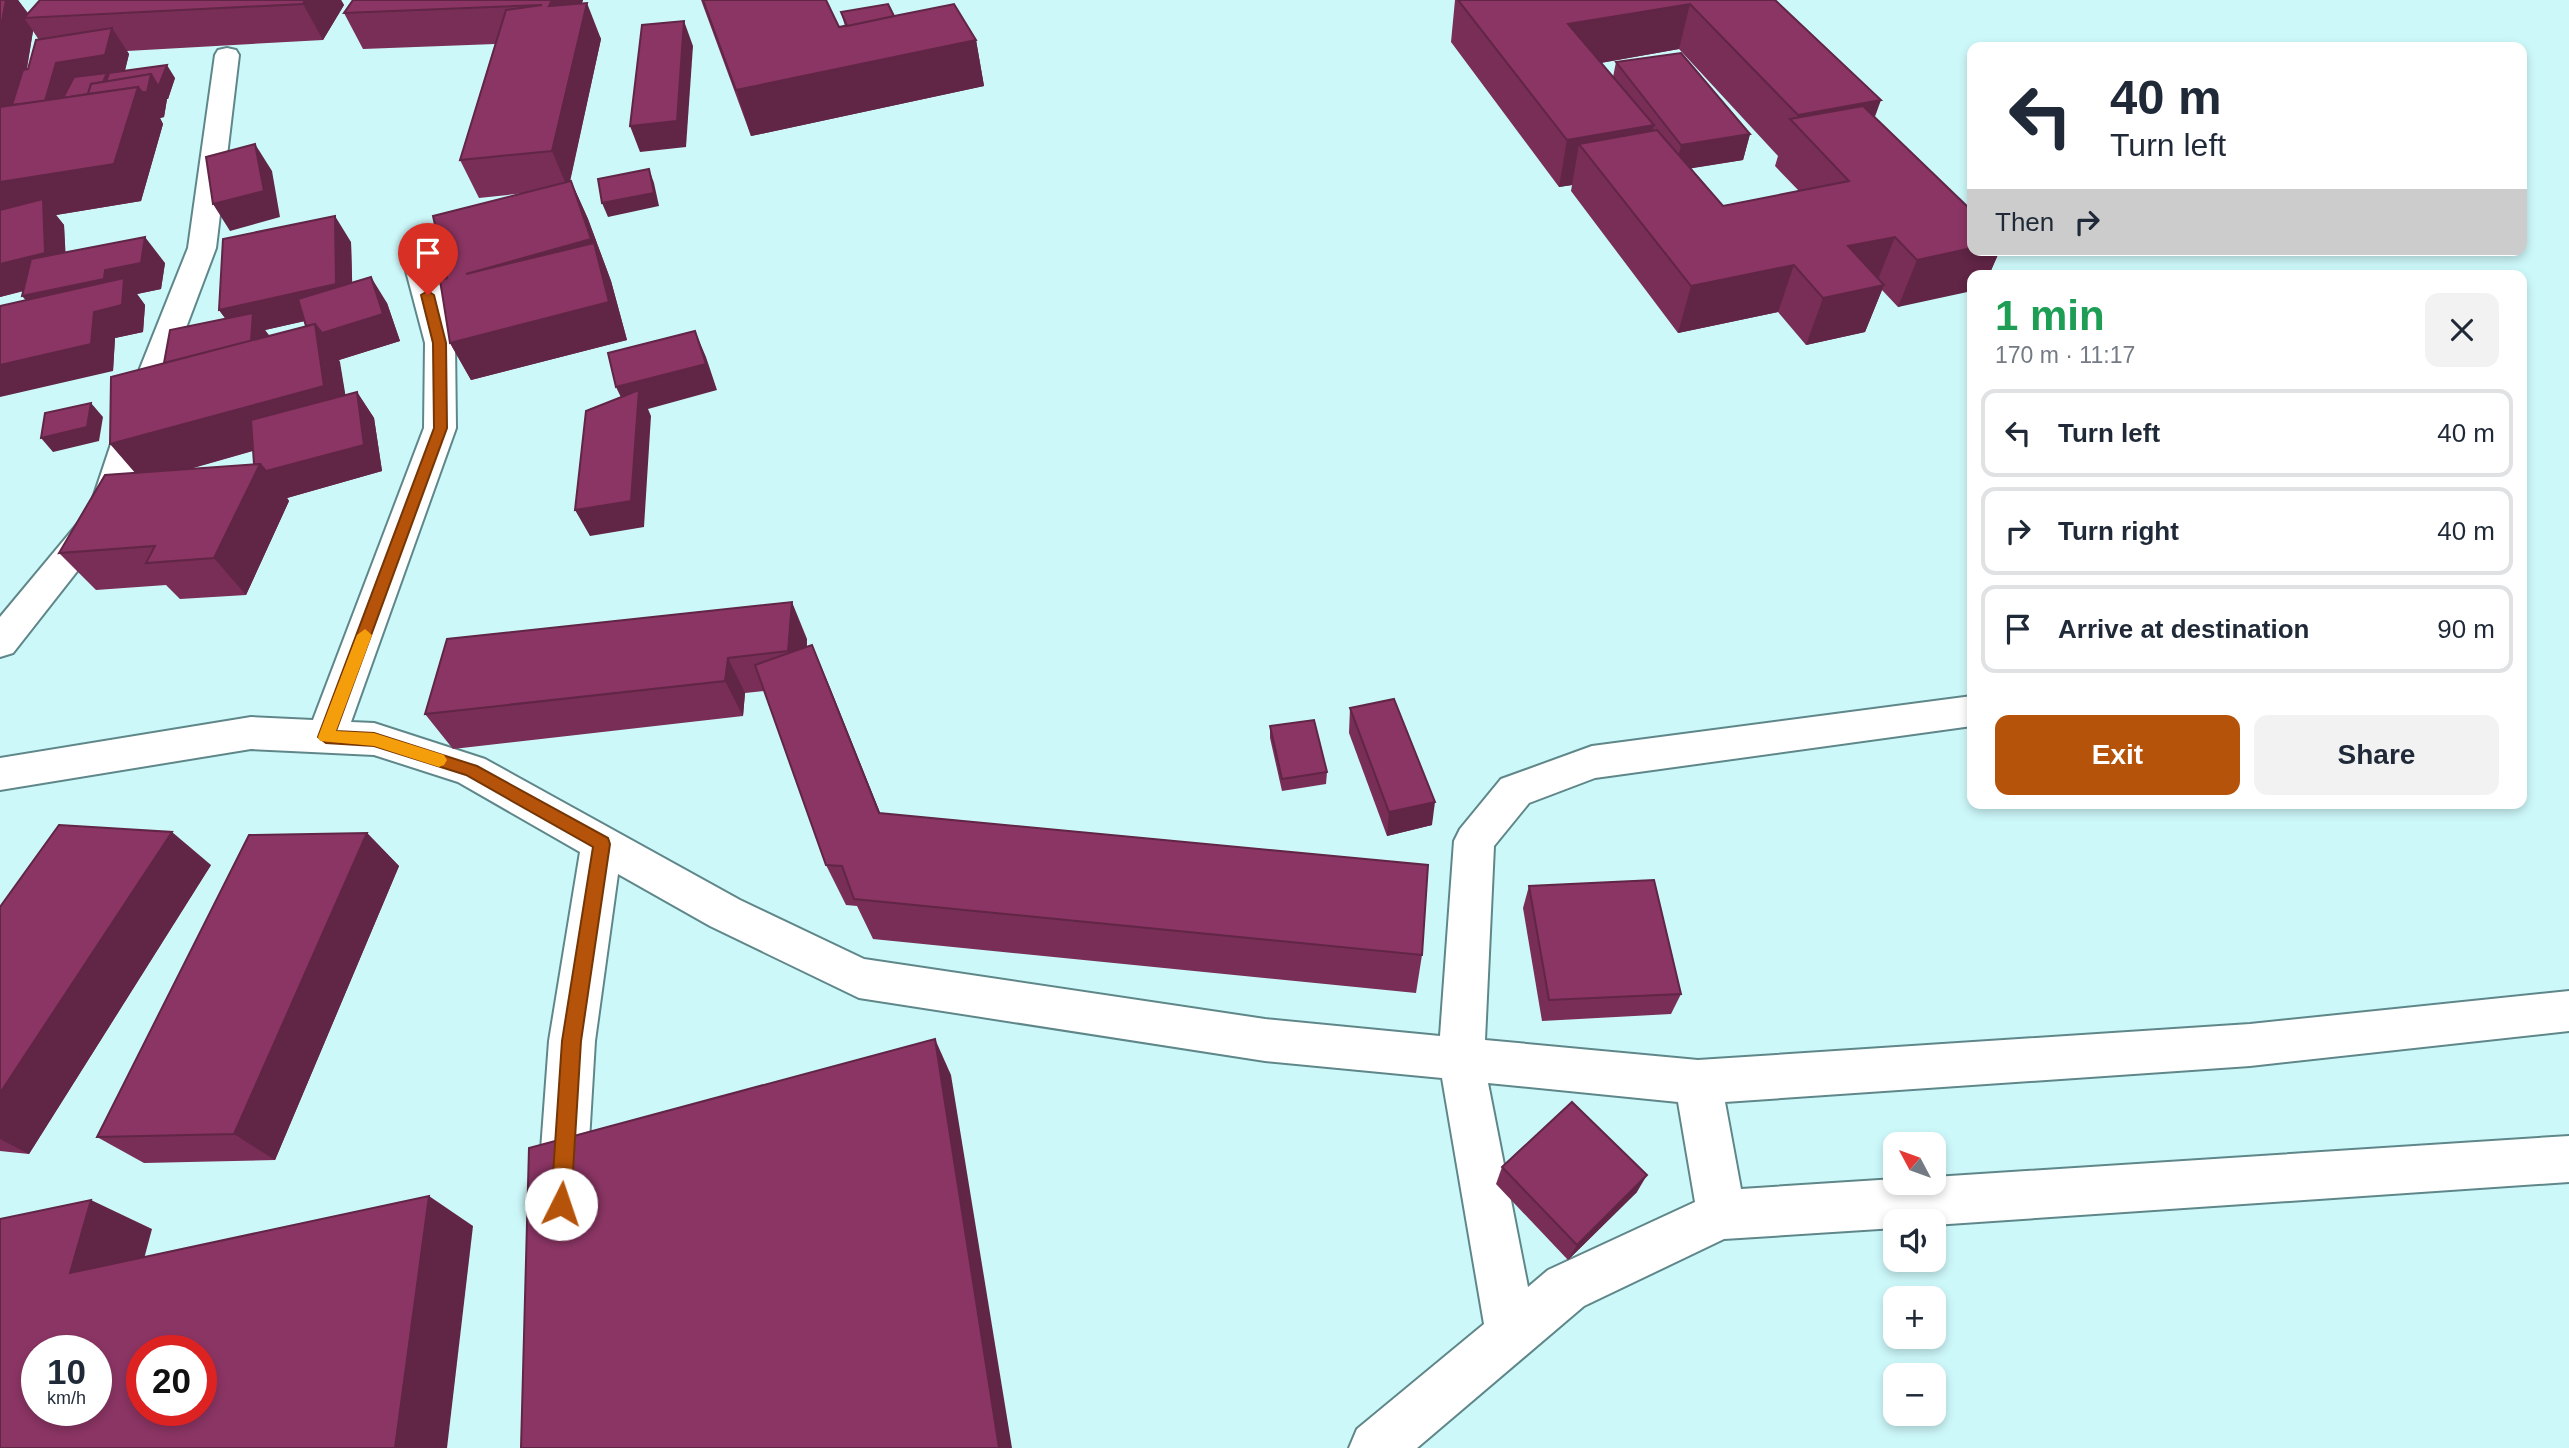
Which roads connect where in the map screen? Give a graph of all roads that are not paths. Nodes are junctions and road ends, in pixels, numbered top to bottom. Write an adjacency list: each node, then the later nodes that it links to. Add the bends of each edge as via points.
1 (227, 55): 3 (street, via 202,248 132,426 105,514)
2 (421, 271): 5 (street, via 440,343 440,428)
3 (0, 643)
4 (1967, 712): 9 (street, via 1592,762 1516,791 1475,841)
5 (326, 737): 6 (street, via 251,733); 7 (street, via 374,739 471,770)
6 (0, 774)
7 (602, 844): 9 (street, via 725,913 859,978 1265,1040); 13 (street, via 572,1041)
8 (2569, 1012): 10 (street, via 2250,1045)
9 (1461, 1059): 10 (street); 14 (street)
10 (1698, 1082): 12 (street)
11 (2569, 1159): 12 (street)
12 (1722, 1215): 14 (street, via 1566,1288)
13 (559, 1231)
14 (1511, 1334): 15 (street)
15 (1376, 1448)

